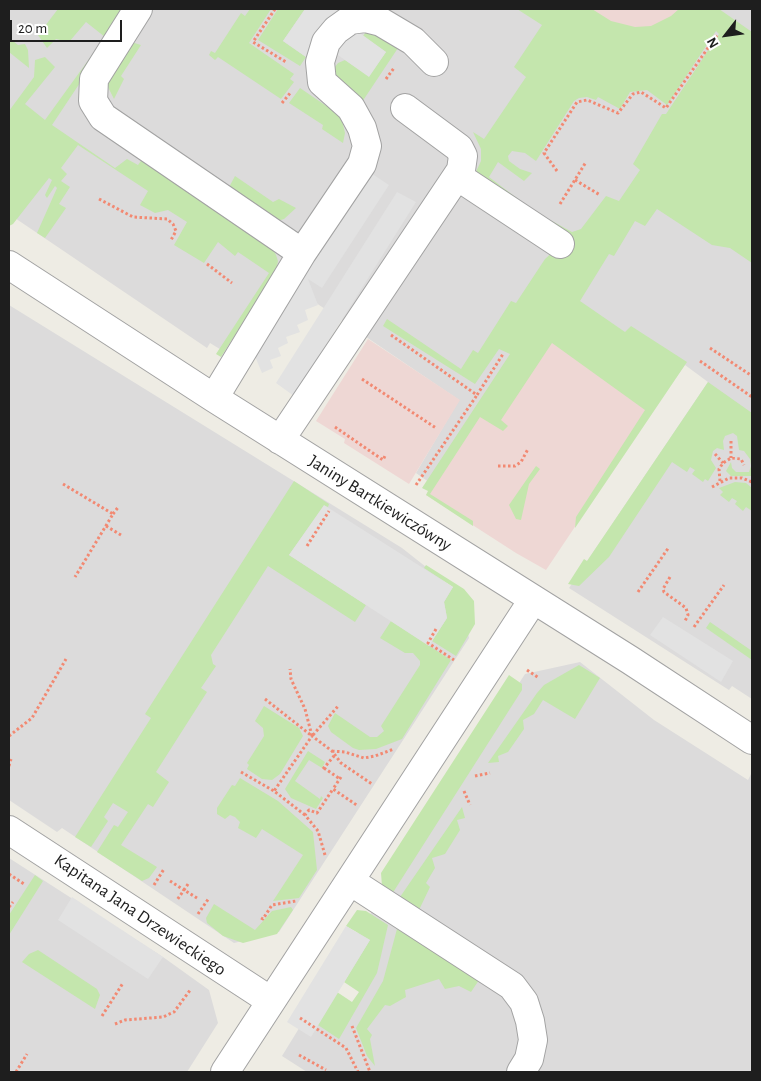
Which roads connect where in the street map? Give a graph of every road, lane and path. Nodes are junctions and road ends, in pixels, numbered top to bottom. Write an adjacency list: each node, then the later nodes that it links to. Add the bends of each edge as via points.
1 (138, 9): 16 (street, via 94,80 93,101 102,117)
2 (275, 9): 5 (path, via 253,42)
3 (717, 35): 8 (path, via 666,108 641,92 633,94 618,114 587,100 576,102 544,153)
4 (434, 62): 5 (street, via 413,41 381,22 365,18 350,20 326,42 320,62)
5 (322, 82): 16 (street, via 352,108 368,146 362,164)
6 (404, 108): 9 (street, via 460,148 463,162)
7 (586, 162): 10 (path)
8 (558, 171)
9 (457, 176): 15 (street); 20 (street)
10 (575, 180): 11 (path); 13 (path)
11 (600, 194)
12 (98, 199): 14 (path, via 133,217 167,219 176,231)
13 (556, 209)
14 (171, 240)
15 (560, 244)
16 (302, 253): 28 (street)
17 (207, 264): 19 (path)
18 (9, 265): 28 (street, Janiny Bartkiewiczówny)
19 (232, 283)
20 (363, 317): 26 (path); 31 (street)
21 (710, 348): 24 (path)
22 (503, 354): 26 (path)
23 (700, 361): 27 (path)
24 (752, 376)
25 (362, 379): 30 (path)
26 (477, 394): 44 (path)
27 (752, 397)
28 (214, 398): 31 (street, Janiny Bartkiewiczówny)
29 (335, 427): 34 (path, via 383,460)
30 (436, 428)
31 (280, 440): 56 (street, Janiny Bartkiewiczówny)
32 (731, 442): 36 (path)
33 (528, 448): 38 (path, via 521,462 515,466)
34 (386, 454)
35 (715, 454): 37 (path)
36 (731, 458): 37 (path); 39 (path, via 741,459)
37 (723, 462): 40 (path, via 718,469)
38 (498, 466)
39 (744, 466)
40 (720, 481): 41 (path, via 742,478); 43 (path)
41 (752, 482)
42 (63, 484): 47 (path)
43 (712, 487)
44 (411, 494)
45 (119, 506): 47 (path)
46 (330, 508): 50 (path)
47 (113, 514): 48 (path)
48 (106, 526): 49 (path); 52 (path)
49 (121, 535)
50 (307, 546)
51 (668, 547): 55 (path)
52 (75, 577)
53 (670, 577): 57 (path, via 664,592 686,608 688,615)
54 (724, 585): 58 (path)
55 (638, 592)
56 (533, 600): 67 (street, Janiny Bartkiewiczówny); 88 (street)
57 (685, 621)
58 (694, 627)
59 (436, 629): 61 (path, via 428,643)
60 (66, 659): 65 (path, via 32,718)
61 (460, 664)
62 (290, 668): 66 (path, via 291,680 303,703)
63 (265, 699): 66 (path)
64 (339, 706): 66 (path)
65 (9, 736)
66 (312, 736): 68 (path); 78 (path)
67 (752, 740)
68 (332, 751): 69 (path); 70 (path, via 364,758)
69 (334, 756): 76 (path, via 324,769 340,778); 77 (path)
70 (375, 756)
71 (11, 759): 72 (path)
72 (9, 766)
73 (241, 772): 78 (path)
74 (490, 773): 75 (path)
75 (474, 776)
76 (333, 789): 81 (path); 82 (path, via 317,814 309,810)
77 (379, 789)
78 (274, 791): 82 (path)
79 (464, 791): 80 (path)
80 (470, 805)
81 (364, 811)
82 (305, 815): 84 (path)
83 (9, 830): 103 (street, Kapitana Jana Drzewieckiego)
84 (322, 840)
85 (164, 869): 91 (path)
86 (9, 874): 89 (path)
87 (170, 881): 92 (path)
88 (350, 881): 103 (street); 114 (street, via 512,986 524,1002 533,1040 529,1059)
89 (24, 884)
90 (188, 884): 92 (path)
91 (154, 886)
92 (184, 890): 93 (path); 97 (path)
93 (197, 898)
94 (210, 898): 99 (path)
95 (298, 901): 100 (path, via 272,905)
96 (12, 902): 98 (path)
97 (176, 903)
98 (9, 907)
99 (197, 917)
100 (261, 918)
101 (196, 981): 105 (path, via 174,1012 164,1017 125,1020)
102 (123, 983): 104 (path)
103 (271, 1001): 111 (street); 112 (path, via 342,1044)
104 (102, 1016)
105 (116, 1024)
106 (352, 1026): 113 (path)
107 (27, 1054): 110 (path)
108 (299, 1055): 109 (path)
109 (326, 1070)
110 (16, 1072)
111 (225, 1072)
112 (358, 1072)
113 (370, 1072)
114 (521, 1072)

